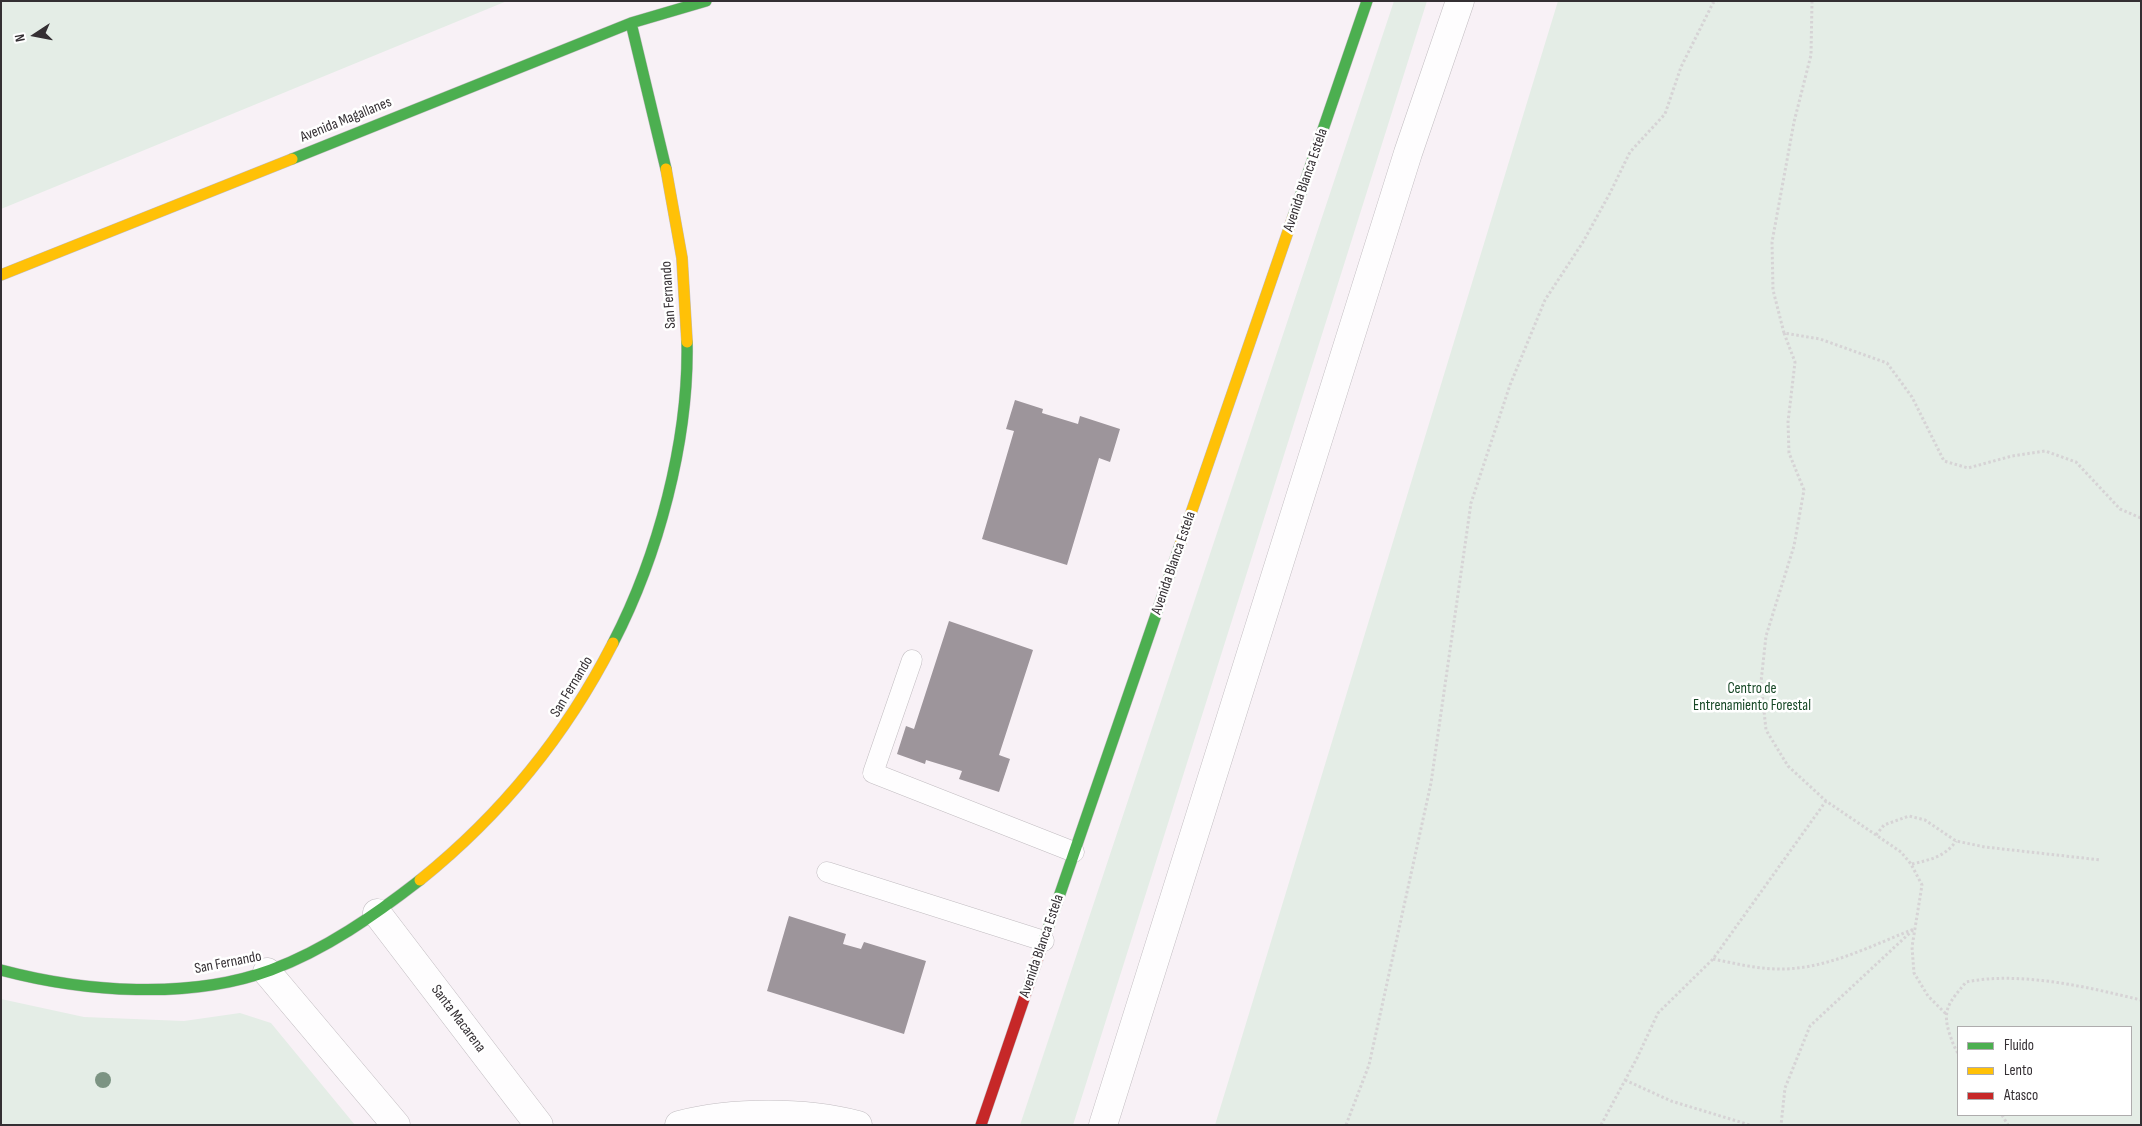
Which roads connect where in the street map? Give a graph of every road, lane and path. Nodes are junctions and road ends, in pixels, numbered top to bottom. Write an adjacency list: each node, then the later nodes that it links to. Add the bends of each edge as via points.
1 (706, 1): 6 (street, Avenida Magallanes)
2 (1367, 1): 14 (street, Avenida Blanca Estela)
3 (1460, 1): 33 (street, via 1408,153)
4 (1717, 1): 34 (path, via 1712,3 1681,67 1665,114 1630,152 1583,242 1545,300 1510,386 1471,503 1431,783 1369,1065)
5 (1812, 1): 8 (path, via 1811,55 1794,122 1772,242 1774,290)
6 (631, 22): 7 (street, Avenida Magallanes); 18 (street, San Fernando, via 667,169 685,283 684,399 677,456 664,513 647,568 625,622 571,720 520,786 463,846)
7 (1, 275)
8 (1784, 333): 9 (path, via 1820,339 1888,363 1912,398 1944,461 1968,468 2045,451 2076,462 2120,509); 11 (path, via 1795,362 1788,422 1789,453 1804,490 1794,546 1766,636 1761,682 1766,730 1788,766)
9 (2141, 518)
10 (912, 660): 14 (lane, via 872,773)
11 (1826, 801): 12 (path); 21 (path)
12 (1876, 835): 13 (path, via 1884,825 1909,816 1925,820); 16 (path, via 1901,852)
13 (1956, 841): 15 (path); 16 (path, via 1942,856)
14 (1074, 852): 20 (street, Avenida Blanca Estela)
15 (2101, 860)
16 (1911, 864): 19 (path, via 1922,885)
17 (827, 872): 20 (lane)
18 (377, 913): 23 (street, San Fernando, via 342,935); 29 (street, Santa Macarena)
19 (1914, 929): 21 (path, via 1821,965 1785,969); 25 (path, via 1914,973 1928,996); 37 (path, via 1810,1026 1785,1088)
20 (1044, 941): 32 (street, Avenida Blanca Estela)
21 (1714, 959): 27 (path, via 1658,1013)
22 (1, 970): 23 (street, San Fernando, via 54,982 140,989 200,984)
23 (267, 972): 28 (street)
24 (2141, 1000): 25 (path, via 2082,987 1987,978 1966,982 1947,1007)
25 (1946, 1014): 26 (path, via 1945,1021)
26 (1957, 1052)
27 (1625, 1080): 35 (path); 36 (path, via 1671,1101)
28 (396, 1125)
29 (539, 1125)
30 (679, 1125): 31 (street, via 725,1117 768,1115 812,1117)
31 (858, 1125)
32 (981, 1125)
33 (1103, 1125)
34 (1346, 1125)
35 (1601, 1125)
36 (1750, 1125)
37 (1781, 1125)

